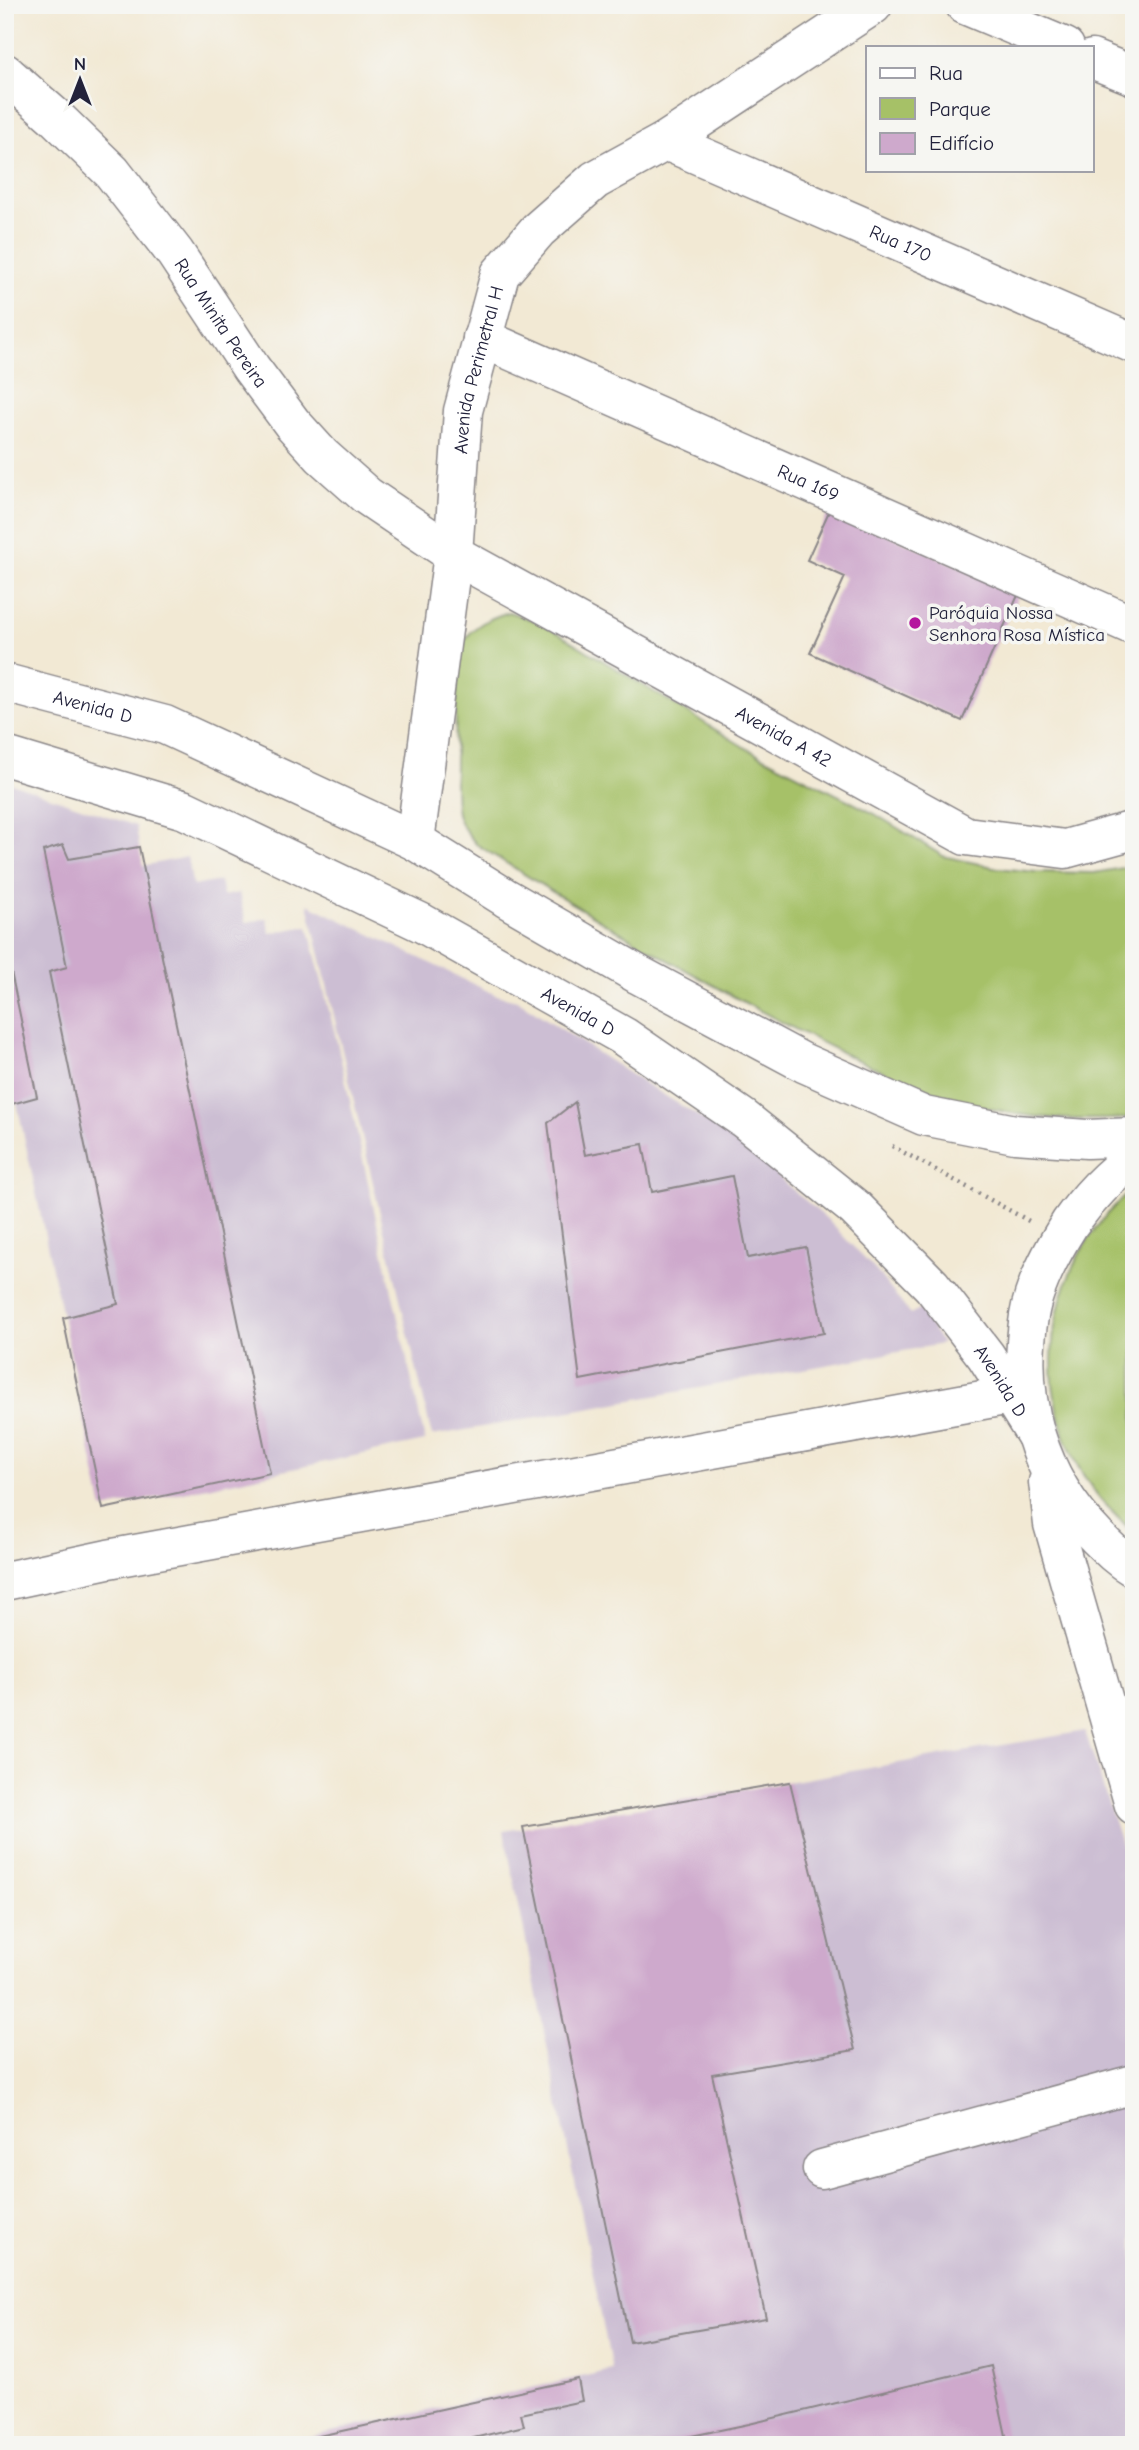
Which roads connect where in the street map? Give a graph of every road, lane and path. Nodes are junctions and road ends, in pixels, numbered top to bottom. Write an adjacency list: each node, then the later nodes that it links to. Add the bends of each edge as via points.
1 (873, 5): 7 (street, Avenida Perimetral H)
2 (965, 5): 3 (street)
3 (1063, 46)
4 (1094, 60): 6 (street)
5 (5, 73): 10 (street, Rua Minita Pereira, via 112,172 175,253 251,368 322,456 367,496)
6 (1134, 76)
7 (666, 141): 8 (street, Avenida Perimetral H, via 594,180 538,230 500,274); 9 (street, Rua 170)
8 (482, 338): 10 (street, Avenida Perimetral H, via 463,411); 11 (street, Rua 169)
9 (1134, 345)
10 (453, 554): 14 (street, Avenida A 42, via 966,836 1065,849); 15 (street, Avenida Perimetral H)
11 (1134, 626)
12 (5, 682): 15 (street, Avenida D, via 165,725)
13 (5, 756): 18 (street, Avenida D, via 185,810 422,923 624,1036 744,1119 855,1208 932,1286)
14 (1134, 830)
15 (415, 841): 16 (street, Avenida D, via 639,975 804,1063 924,1116 1015,1134)
16 (1134, 1137)
17 (1134, 1159): 19 (street, via 1082,1205 1049,1256 1029,1314 1024,1375)
18 (1010, 1395): 19 (street, Avenida D); 21 (street)
19 (1040, 1449): 20 (street, Avenida D, via 1076,1516); 22 (street, via 1053,1524)
20 (1134, 1568)
21 (5, 1581)
22 (1134, 1805)
23 (1134, 2084): 24 (street)
24 (822, 2169)

